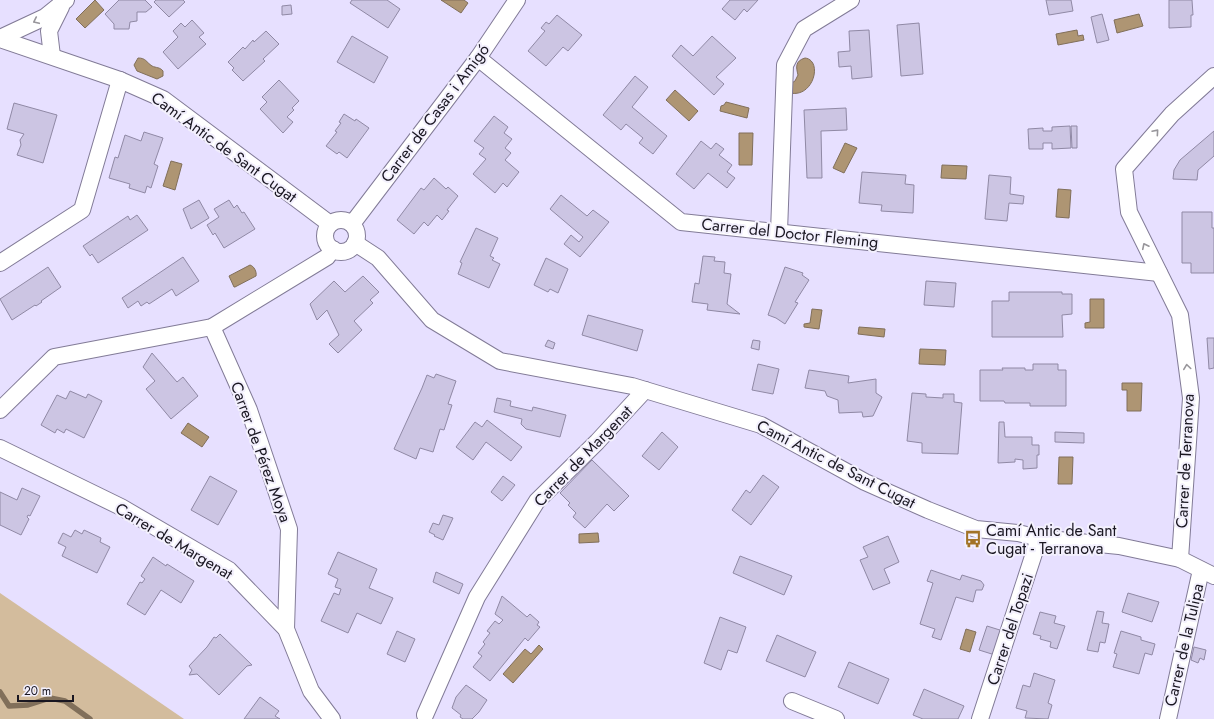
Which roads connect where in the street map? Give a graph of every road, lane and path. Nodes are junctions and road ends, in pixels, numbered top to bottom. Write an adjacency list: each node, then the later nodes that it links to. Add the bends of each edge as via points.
1 (517, 0): 6 (street, Carrer de Casas i Amigó)
2 (851, 0): 11 (street, via 804,29 785,65)
3 (64, 1): 4 (street, one-way to 4, via 45,17); 5 (street, via 49,31)
4 (0, 38): 5 (street, Camí Antic de Sant Cugat)
5 (52, 56): 8 (street, Camí Antic de Sant Cugat)
6 (478, 58): 10 (street, Carrer de Casas i Amigó); 11 (street, Carrer del Doctor Fleming, via 681,222)
7 (1214, 76): 15 (street, Carrer de Terranova, one-way to 7, via 1129,212 1124,169 1172,114)
8 (120, 80): 9 (street, Camí Antic de Sant Cugat, via 163,100); 14 (street, via 82,210)
9 (330, 224): 10 (street, via 342,220); 13 (street, via 326,236 328,244)
10 (352, 224): 12 (street, via 357,233)
11 (779, 232): 15 (street, Carrer del Doctor Fleming)
12 (355, 243): 13 (street, via 352,248 345,251); 17 (street, Camí Antic de Sant Cugat, via 378,258 432,320 500,361)
13 (333, 249): 16 (street, via 327,257)
14 (0, 263)
15 (1159, 273): 21 (street, Carrer de Terranova, one-way to 15, via 1191,398 1180,316)
16 (212, 327): 18 (street, via 54,357); 23 (street, Carrer de Pérez Moya, via 249,410 289,529)
17 (645, 390): 20 (street, Camí Antic de Sant Cugat, via 761,425 865,482 976,529); 25 (street, Carrer de Margenat, via 537,501 477,597)
18 (0, 410)
19 (0, 448): 23 (street, Carrer de Margenat, via 121,507 229,570)
20 (1040, 538): 21 (street, Camí Antic de Sant Cugat, via 1119,546); 28 (street, Carrer del Topazi)
21 (1180, 559): 22 (street, Camí Antic de Sant Cugat)
22 (1208, 573): 29 (street, Carrer de la Tulipa)
23 (286, 629): 26 (street, Carrer de Margenat, via 311,691)
24 (792, 701): 27 (street)
25 (425, 715)
26 (332, 719)
27 (836, 719)
28 (980, 719)
29 (1168, 719)

